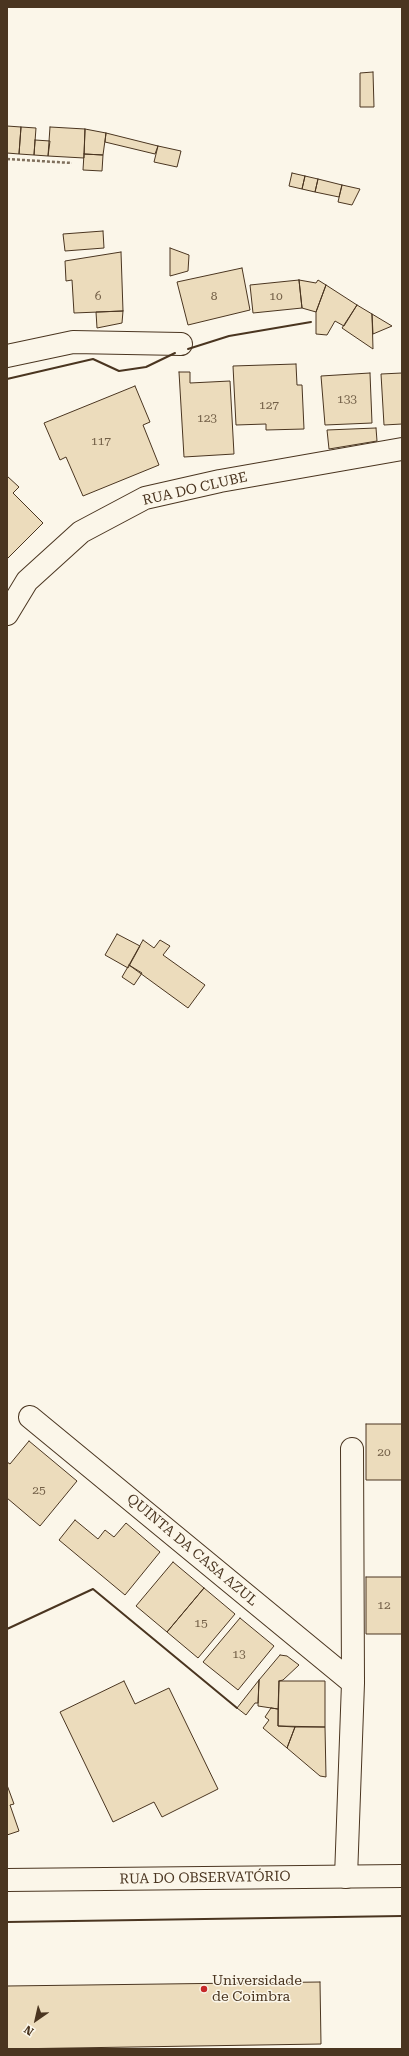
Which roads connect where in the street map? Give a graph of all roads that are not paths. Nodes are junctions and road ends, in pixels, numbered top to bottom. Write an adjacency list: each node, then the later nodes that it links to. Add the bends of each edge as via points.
1 (181, 344): 2 (street, via 73,342)
2 (7, 356)
3 (402, 449): 4 (street, RUA DO CLUBE, via 220,481 145,498 81,532 27,581)
4 (7, 614)
5 (30, 1417): 7 (street, QUINTA DA CASA AZUL)
6 (352, 1449): 7 (street)
7 (353, 1683): 9 (street)
8 (402, 1876): 9 (street, RUA DO OBSERVATÓRIO)
9 (346, 1877): 10 (street, RUA DO OBSERVATÓRIO)
10 (7, 1880)

